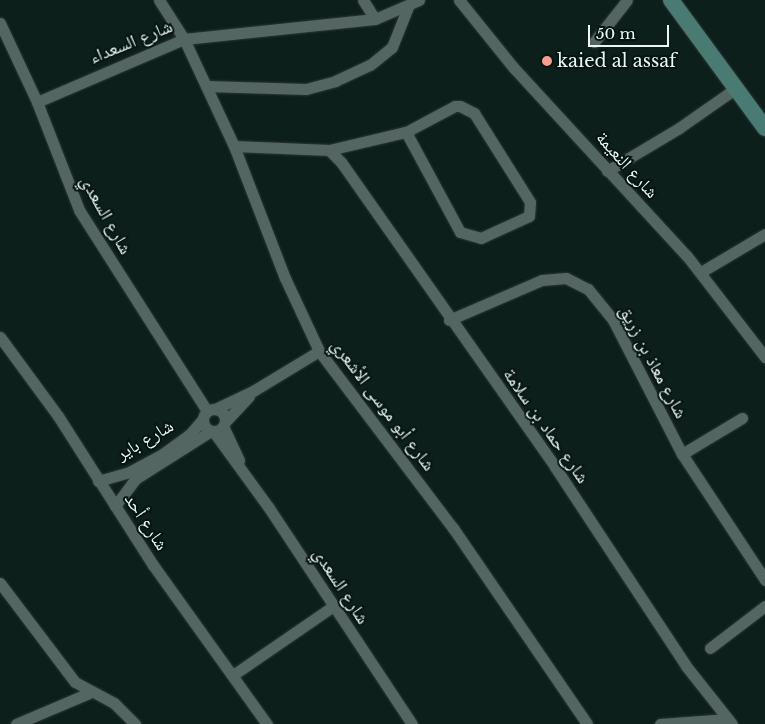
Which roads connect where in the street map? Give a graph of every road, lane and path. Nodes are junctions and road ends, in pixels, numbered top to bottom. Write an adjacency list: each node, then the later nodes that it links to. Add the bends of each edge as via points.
1 (159, 0): 10 (street, شارع أبو موسى الأشعري)
2 (363, 0): 8 (street)
3 (419, 0): 7 (street, شارع السعداء)
4 (459, 0): 19 (street, شارع النعيمة, via 513,67)
5 (627, 0): 11 (street)
6 (670, 0): 13 (street)
7 (408, 7): 8 (street, شارع السعداء); 12 (street, via 392,47 370,65 336,81 299,90)
8 (375, 18): 10 (street, شارع السعداء)
9 (0, 23): 14 (street, شارع السعدي)
10 (184, 39): 12 (street, شارع أبو موسى الأشعري); 14 (street, شارع السعداء)
11 (594, 42)
12 (206, 86): 17 (street, شارع أبو موسى الأشعري)
13 (735, 89): 15 (street); 19 (street)
14 (37, 102): 27 (street, شارع السعدي, via 79,210)
15 (765, 128)
16 (406, 132): 16 (street, via 460,232 482,238 529,216 530,202 470,109 455,106); 18 (street)
17 (234, 146): 18 (street); 24 (street, شارع أبو موسى الأشعري, via 285,278)
18 (330, 150): 22 (street, شارع حماد بن سلامة)
19 (608, 171): 21 (street, شارع النعيمة)
20 (765, 234): 21 (street)
21 (701, 272): 25 (street, شارع النعيمة)
22 (449, 320): 30 (street, شارع معاذ بن زريق, via 542,280 566,278 578,282 614,320); 40 (street, شارع حماد بن سلامة, via 555,467 686,666)
23 (0, 337): 31 (street, شارع أحد, via 58,416)
24 (319, 351): 26 (street, شارع باير); 45 (street, شارع أبو موسى الأشعري, via 453,528)
25 (765, 357)
26 (253, 391): 27 (street, شارع باير); 29 (street, شارع باير)
27 (208, 413): 29 (street, via 204,425); 29 (street, via 223,414); 31 (street, شارع باير, via 188,435 164,453 129,472)
28 (742, 418): 30 (street)
29 (218, 427): 32 (street, شارع باير, via 135,480); 36 (street, شارع السعدي)
30 (682, 454): 33 (street, شارع معاذ بن زريق)
31 (98, 481): 32 (street, شارع أحد)
32 (115, 506): 38 (street, شارع أحد, via 153,565)
33 (765, 580)
34 (0, 583): 39 (street, via 70,676)
35 (765, 606): 37 (street)
36 (332, 607): 38 (street); 44 (street, شارع السعدي)
37 (710, 648)
38 (233, 675): 43 (street, شارع أحد)
39 (89, 692): 41 (street); 42 (street, via 114,703)
40 (730, 722): 46 (street)
41 (16, 724)
42 (135, 724)
43 (266, 724)
44 (412, 724)
45 (587, 724)
46 (660, 724)

